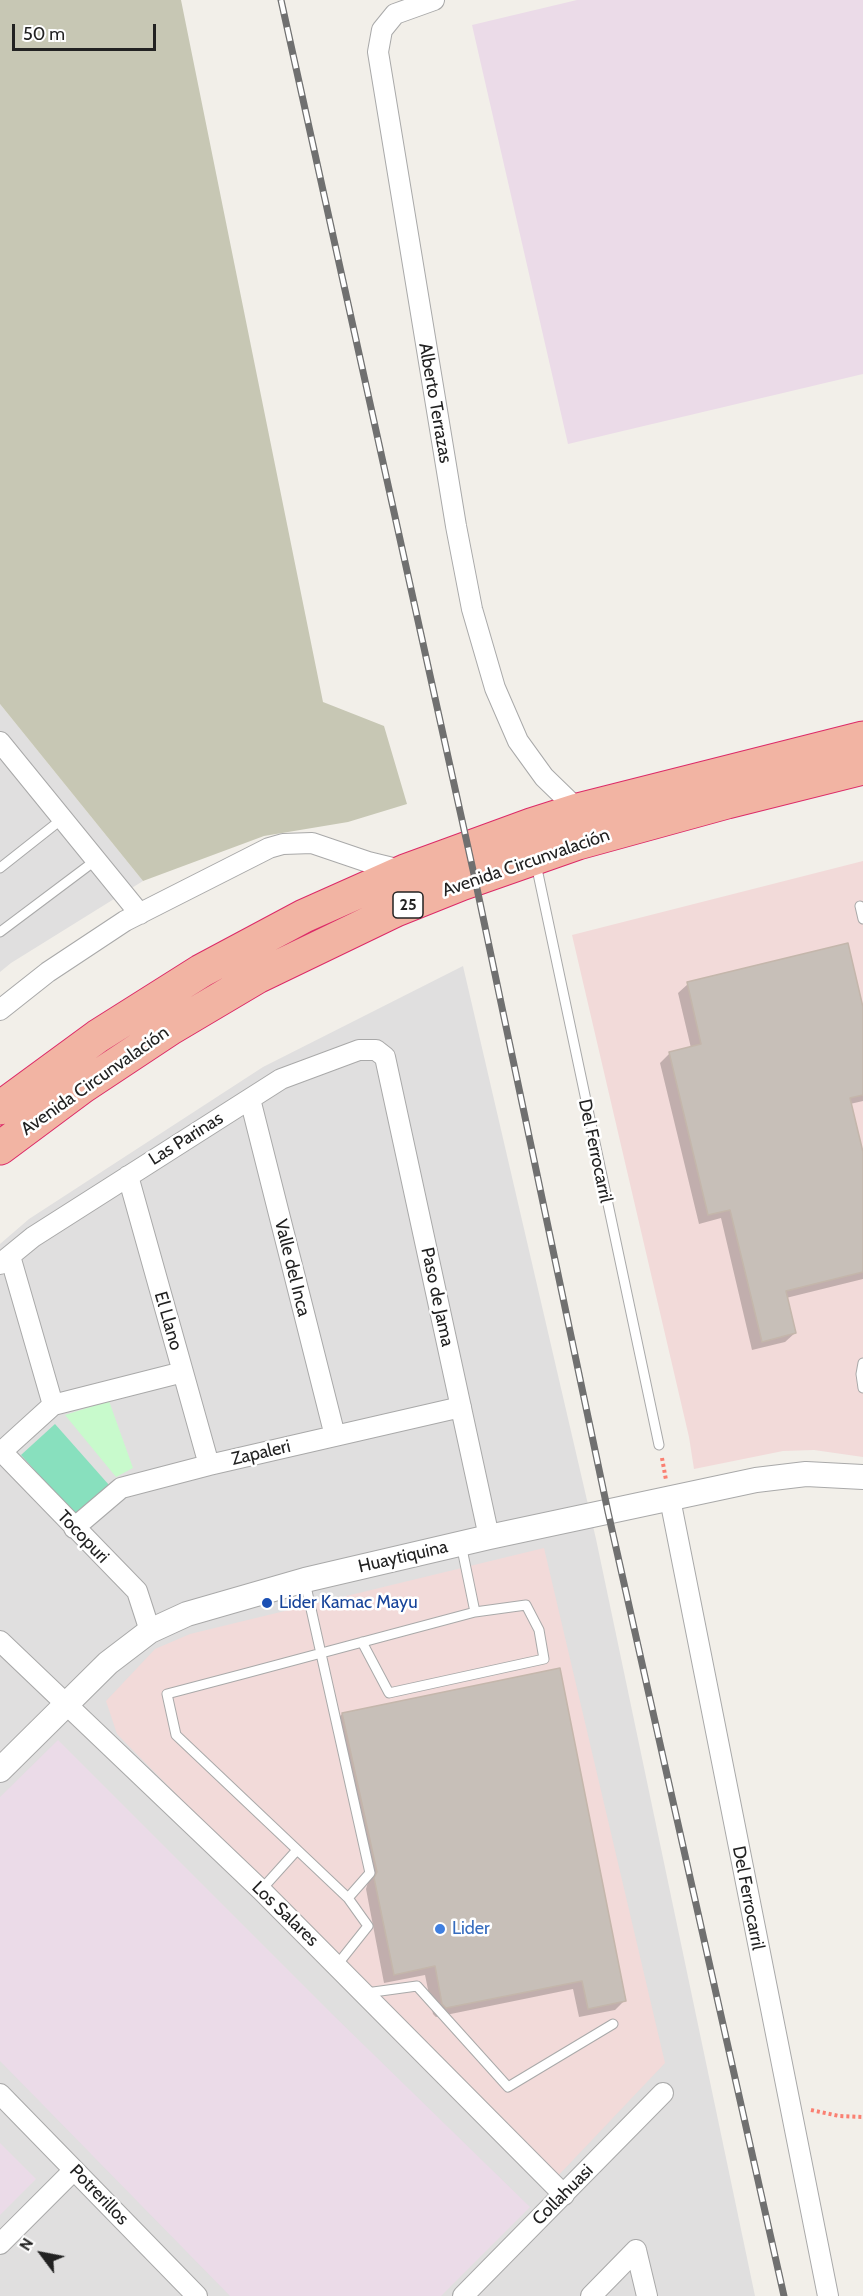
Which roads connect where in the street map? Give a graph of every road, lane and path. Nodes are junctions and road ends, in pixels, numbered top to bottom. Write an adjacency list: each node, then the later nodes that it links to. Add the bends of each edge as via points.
1 (434, 0): 5 (street, Alberto Terrazas, via 395,14 382,30 378,52 456,526 472,609 495,688 518,741 544,777)
2 (863, 738): 5 (highway, Avenida Circunvalación / 25)
3 (0, 742): 6 (street)
4 (863, 768): 7 (highway, Avenida Circunvalación / 25, via 622,830)
5 (578, 810): 10 (highway, Avenida Circunvalación / 25)
6 (62, 819): 8 (street); 9 (lane)
7 (534, 857): 19 (highway, Avenida Circunvalación / 25, via 396,910 249,982 126,1057); 28 (lane, Del Ferrocarril)
8 (96, 860): 12 (street); 14 (lane)
9 (0, 868)
10 (405, 871): 12 (street, via 326,846 283,844); 18 (highway, Avenida Circunvalación / 25, via 304,916 201,971 98,1036)
11 (860, 906): 13 (lane)
12 (140, 914): 15 (street, via 48,972)
13 (863, 919)
14 (0, 932)
15 (0, 1010)
16 (385, 1057): 17 (street, Las Parinas, via 376,1050 359,1050 281,1079); 26 (street, Paso de Jama)
17 (250, 1099): 20 (street, Las Parinas); 27 (street, Valle del Inca)
18 (0, 1108)
19 (0, 1148)
20 (128, 1176): 21 (street, Las Parinas, via 33,1237); 23 (street, El Llano)
21 (5, 1260): 25 (street)
22 (863, 1363): 24 (lane)
23 (183, 1372): 25 (street); 30 (street, El Llano)
24 (863, 1388)
25 (53, 1405): 29 (street)
26 (461, 1407): 27 (street, Zapaleri); 34 (street, Paso de Jama)
27 (335, 1436): 30 (street, Zapaleri)
28 (659, 1445): 32 (path)
29 (1, 1452): 33 (street, Tocopuri)
30 (209, 1465): 33 (street, Zapaleri, via 121,1488)
31 (863, 1478): 32 (street, Huaytiquina, via 830,1474 781,1476)
32 (670, 1499): 34 (street, Huaytiquina); 52 (street, Del Ferrocarril)
33 (74, 1528): 38 (street, Tocopuri, via 137,1591)
34 (489, 1537): 35 (street, Huaytiquina)
35 (461, 1544): 36 (street, Huaytiquina); 37 (lane)
36 (305, 1580): 38 (street, Huaytiquina, via 197,1610); 41 (lane)
37 (475, 1612): 40 (lane); 40 (lane, via 526,1605 539,1630 544,1659 389,1693)
38 (150, 1631): 42 (street, Huaytiquina, via 108,1663)
39 (0, 1641): 42 (street, Los Salares)
40 (362, 1642): 41 (lane)
41 (321, 1653): 44 (lane, via 167,1694 176,1735); 46 (lane, via 370,1873)
42 (67, 1704): 43 (street, Huaytiquina); 45 (street, Los Salares)
43 (0, 1770)
44 (297, 1850): 45 (lane); 46 (lane)
45 (261, 1890): 47 (street, Los Salares)
46 (348, 1898): 47 (lane, via 368,1926)
47 (337, 1965): 48 (street, Los Salares)
48 (365, 1993): 49 (lane, via 417,1986 508,2087); 55 (street, Los Salares)
49 (613, 2024)
50 (663, 2093): 55 (street, Collahuasi)
51 (0, 2094): 54 (street, Potrerillos)
52 (790, 2106): 53 (path); 61 (street, Del Ferrocarril)
53 (863, 2117)
54 (74, 2170): 56 (street); 57 (street, Potrerillos)
55 (564, 2195): 58 (street, Collahuasi)
56 (0, 2244)
57 (197, 2296)
58 (463, 2296)
59 (591, 2296): 60 (street, via 636,2250)
60 (647, 2296)
61 (828, 2296)

